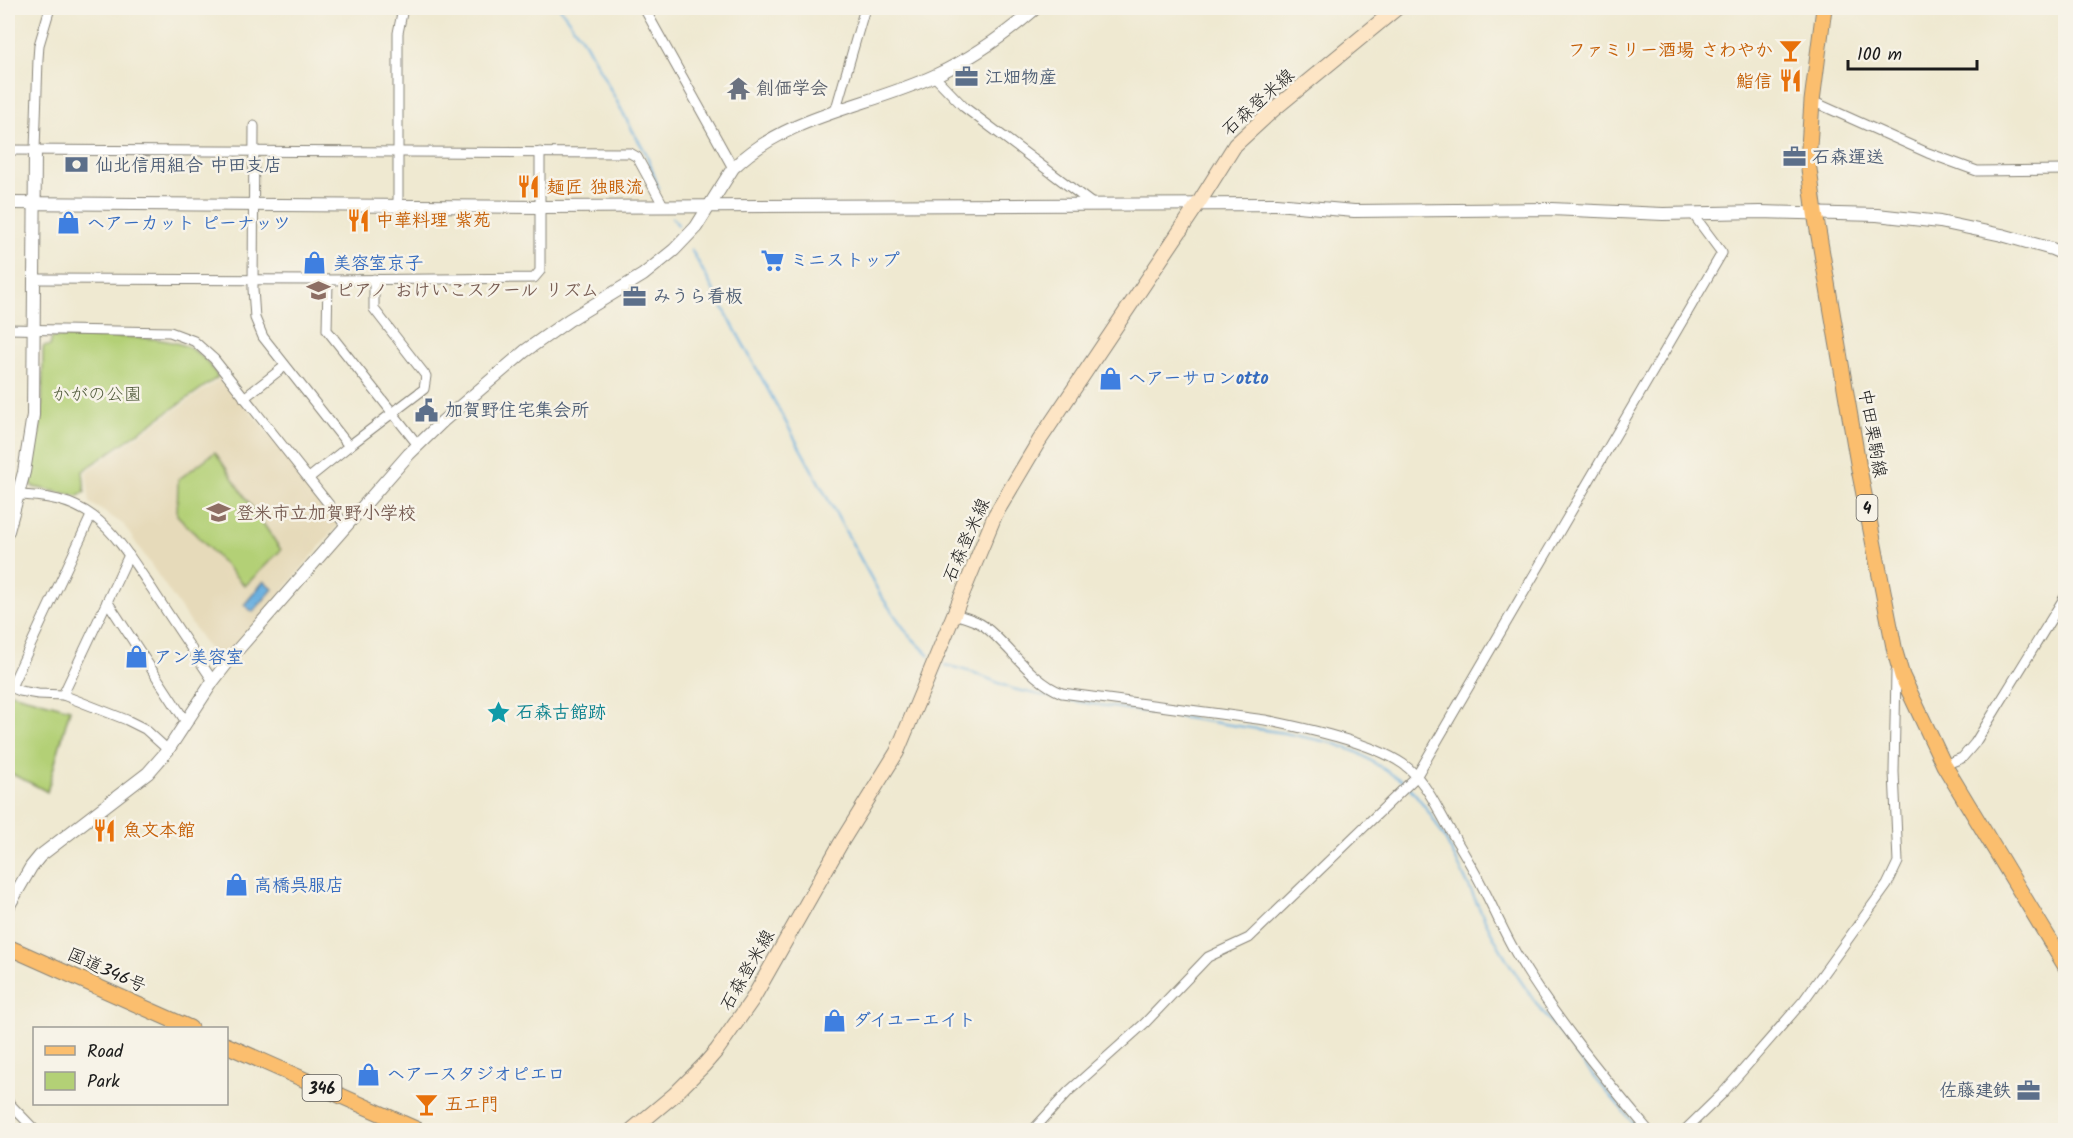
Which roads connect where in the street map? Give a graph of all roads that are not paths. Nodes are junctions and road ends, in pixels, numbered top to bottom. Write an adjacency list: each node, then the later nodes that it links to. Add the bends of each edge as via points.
1 (50, 8): 13 (street, via 39,45)
2 (403, 8): 15 (street, via 398,33)
3 (644, 8): 17 (street)
4 (865, 8): 10 (street)
5 (1036, 8): 8 (street, via 985,46)
6 (1396, 8): 22 (main road, 石森登米線, via 1235,145)
7 (1824, 8): 9 (main road, 中田栗駒線 / 4)
8 (934, 76): 10 (street); 26 (street, via 963,107)
9 (1812, 101): 18 (street, via 1977,171); 28 (main road, 中田栗駒線 / 4, via 1808,162)
10 (835, 112): 17 (street, via 775,136)
11 (254, 126): 14 (street)
12 (8, 150): 13 (street)
13 (35, 150): 14 (street); 20 (street)
14 (254, 151): 15 (street); 21 (street)
15 (397, 152): 16 (street); 23 (street)
16 (540, 152): 24 (street, via 630,153 637,157); 27 (street)
17 (733, 168): 25 (street)
18 (2066, 170)
19 (8, 203): 20 (street)
20 (35, 203): 21 (street); 31 (street)
21 (254, 204): 23 (street); 32 (street)
22 (1198, 204): 26 (street); 29 (street, via 1276,204 1354,211 1551,209); 50 (main road, 石森登米線, via 1004,498)
23 (398, 205): 27 (street)
24 (663, 205): 25 (street); 27 (street)
25 (712, 205): 26 (street); 40 (street, via 674,250 634,281 525,351)
26 (1094, 205)
27 (540, 207): 33 (street, via 540,271 534,278)
28 (1815, 213): 29 (street); 30 (street, via 1940,222 2002,235); 51 (main road, 中田栗駒線 / 4, via 1858,469)
29 (1693, 214): 58 (street, via 1722,253)
30 (2066, 255)
31 (35, 279): 32 (street); 36 (street)
32 (253, 279): 34 (street); 37 (street, via 258,327)
33 (374, 279): 34 (street); 39 (street, via 374,309 426,376 423,389)
34 (328, 280): 39 (street, via 327,330)
35 (8, 329): 36 (street)
36 (35, 329): 38 (street, via 178,334 208,352); 43 (street, via 33,415 28,448)
37 (285, 366): 38 (street); 41 (street)
38 (244, 398): 42 (street)
39 (392, 412): 40 (street); 41 (street)
40 (418, 445): 45 (street)
41 (349, 446): 42 (street)
42 (309, 478): 45 (street)
43 (13, 495): 44 (street, via 60,500); 46 (street)
44 (91, 516): 47 (street, via 106,526); 53 (street)
45 (346, 526): 52 (street)
46 (8, 531)
47 (129, 555): 49 (street); 52 (street)
48 (2066, 595): 57 (street, via 1975,743 1962,758)
49 (107, 601): 54 (street); 55 (street)
50 (954, 614): 58 (street, via 982,624 1044,684 1062,693 1297,726 1383,753 1402,763); 67 (main road, 石森登米線, via 897,752 752,1000 697,1072)
51 (1896, 652): 57 (main road, 中田栗駒線 / 4, via 1902,676); 70 (street, via 1894,772 1898,862 1887,885 1804,1000)
52 (213, 681): 55 (street)
53 (9, 686): 54 (street, via 38,694)
54 (63, 695): 56 (street, via 138,725)
55 (186, 722): 56 (street)
56 (168, 750): 59 (street, via 148,773 40,856)
57 (1944, 765): 61 (main road, 中田栗駒線 / 4)
58 (1414, 779): 68 (street, via 1249,938 1208,957); 69 (street, via 1427,790 1518,956 1599,1071)
59 (8, 907)
60 (8, 947): 62 (main road, 国道346号)
61 (2066, 967)
62 (186, 1027)
63 (228, 1046): 66 (main road, 346)
64 (8, 1102): 65 (street)
65 (35, 1131)
66 (418, 1131)
67 (632, 1131)
68 (1033, 1131)
69 (1648, 1131)
70 (1685, 1131)

